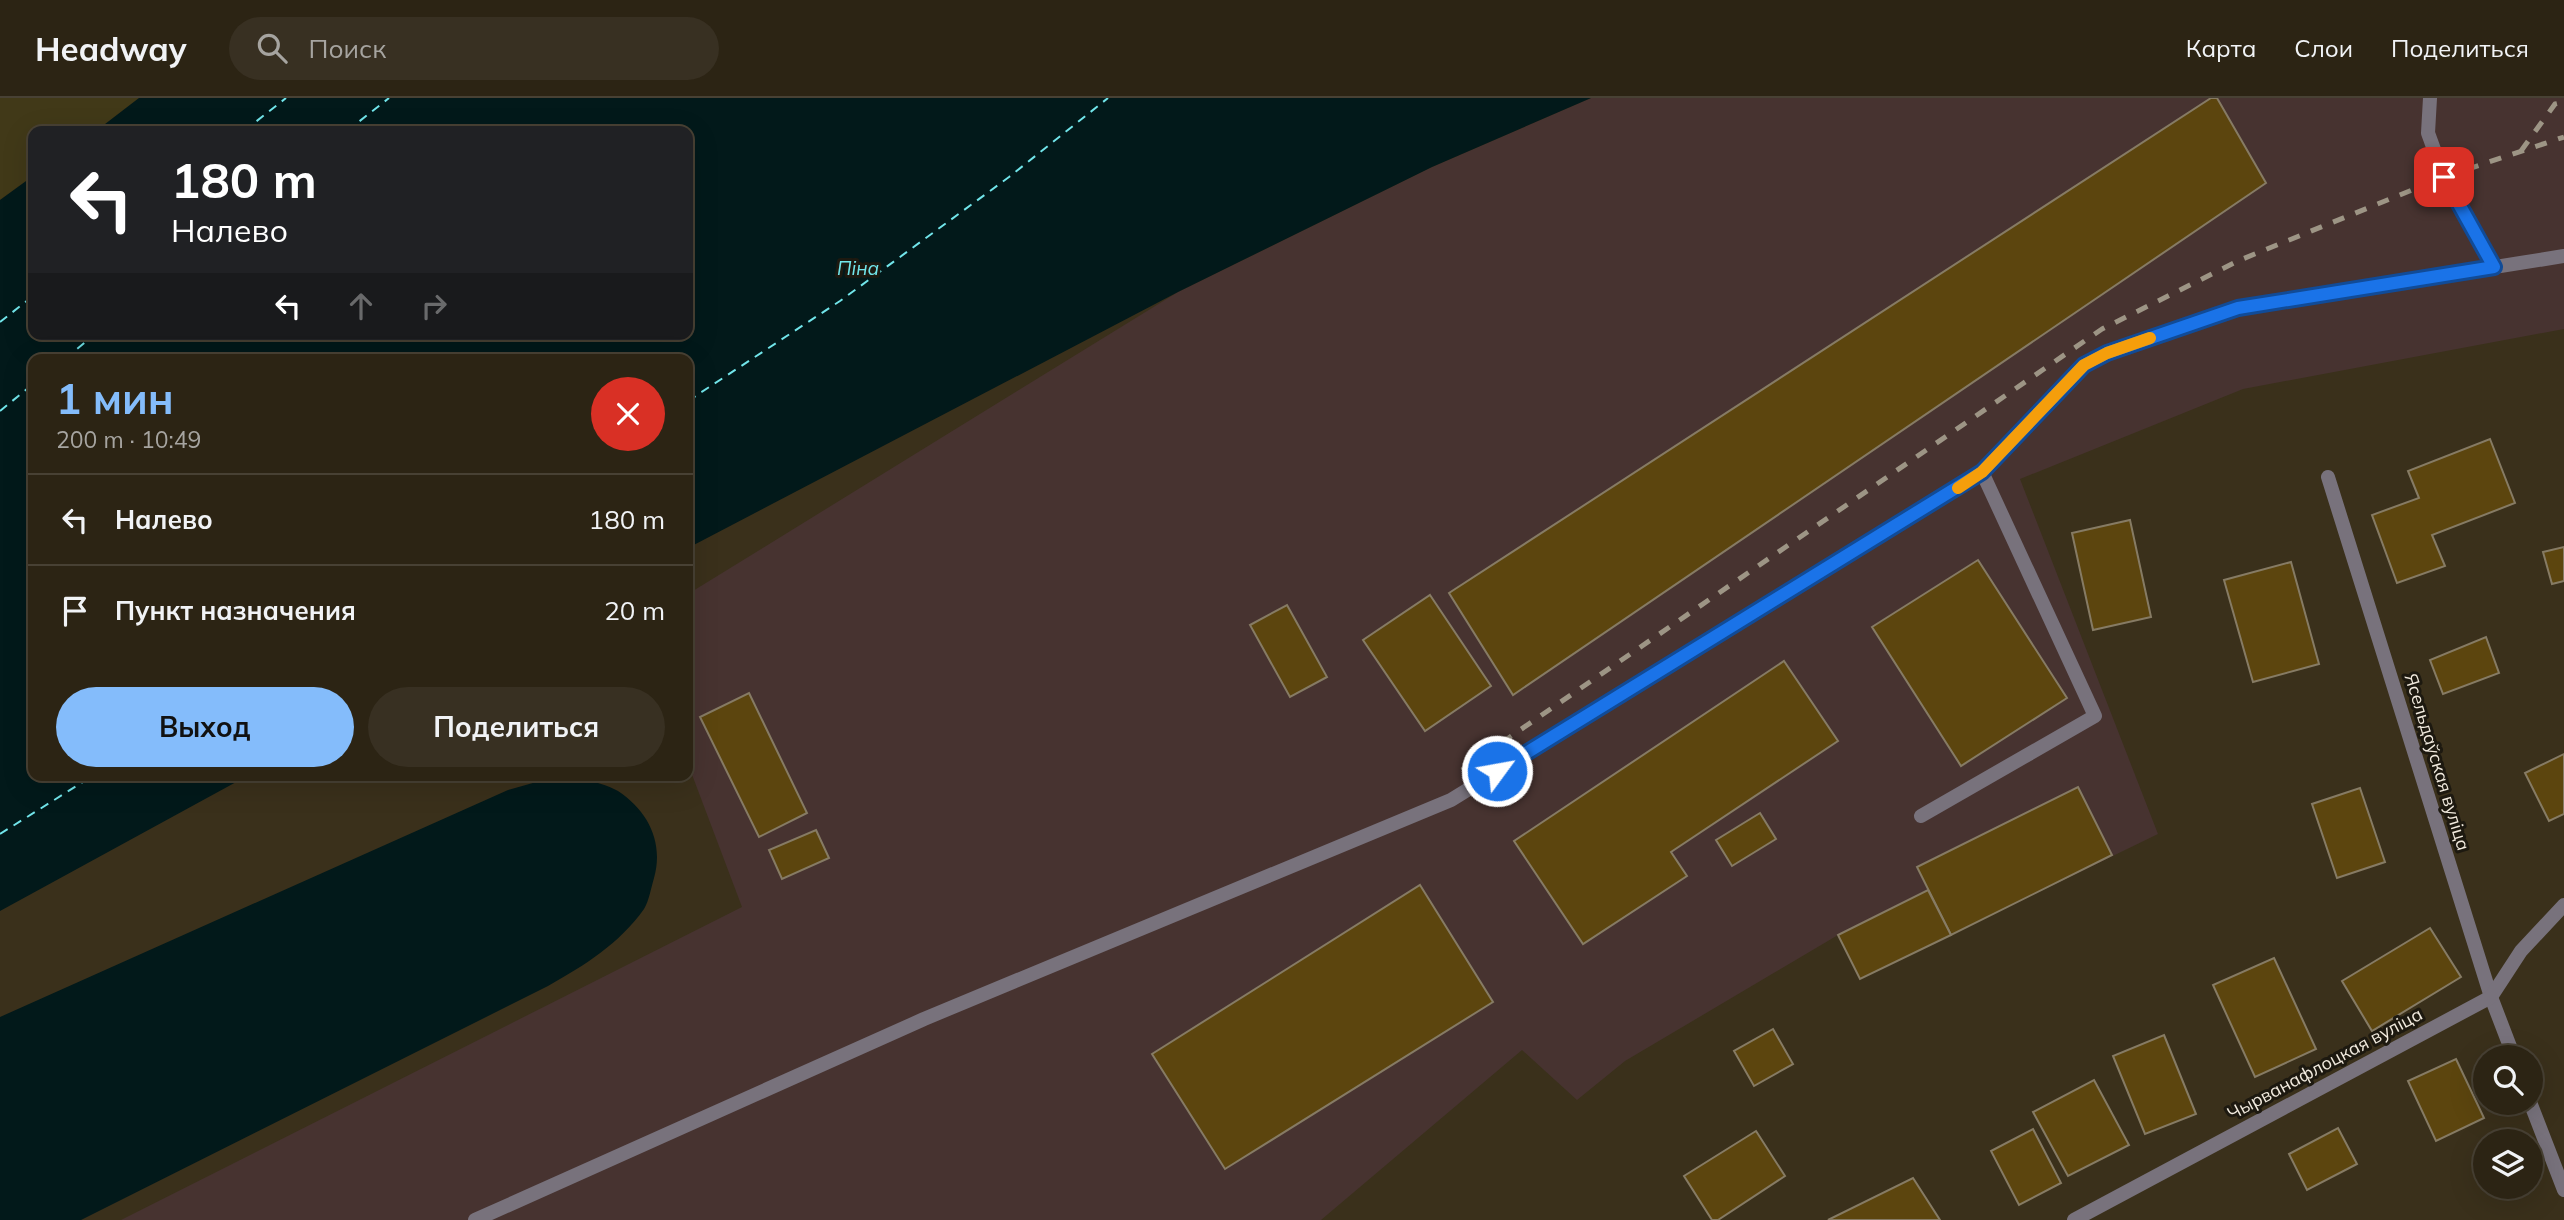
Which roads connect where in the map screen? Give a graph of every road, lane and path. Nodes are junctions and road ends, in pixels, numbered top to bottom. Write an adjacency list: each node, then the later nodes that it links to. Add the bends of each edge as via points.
1 (2430, 98): 3 (street, via 2428,133 2444,177)
2 (2564, 256): 3 (street)
3 (2494, 267): 4 (street, via 2238,308 2107,353 2084,365)
4 (1982, 472): 6 (street, via 2095,716); 12 (street, via 1451,800 924,1019)
5 (2328, 477): 8 (street, Ясельдаўская вуліца)
6 (1921, 816)
7 (2564, 905): 8 (street, Чырванафлоцкая вуліца, via 2521,951)
8 (2491, 997): 9 (street, Ясельдаўская вуліца); 13 (street, Чырванафлоцкая вуліца)
9 (2509, 1045)
10 (2535, 1115): 11 (street)
11 (2564, 1190)
12 (475, 1220)
13 (2074, 1220)

